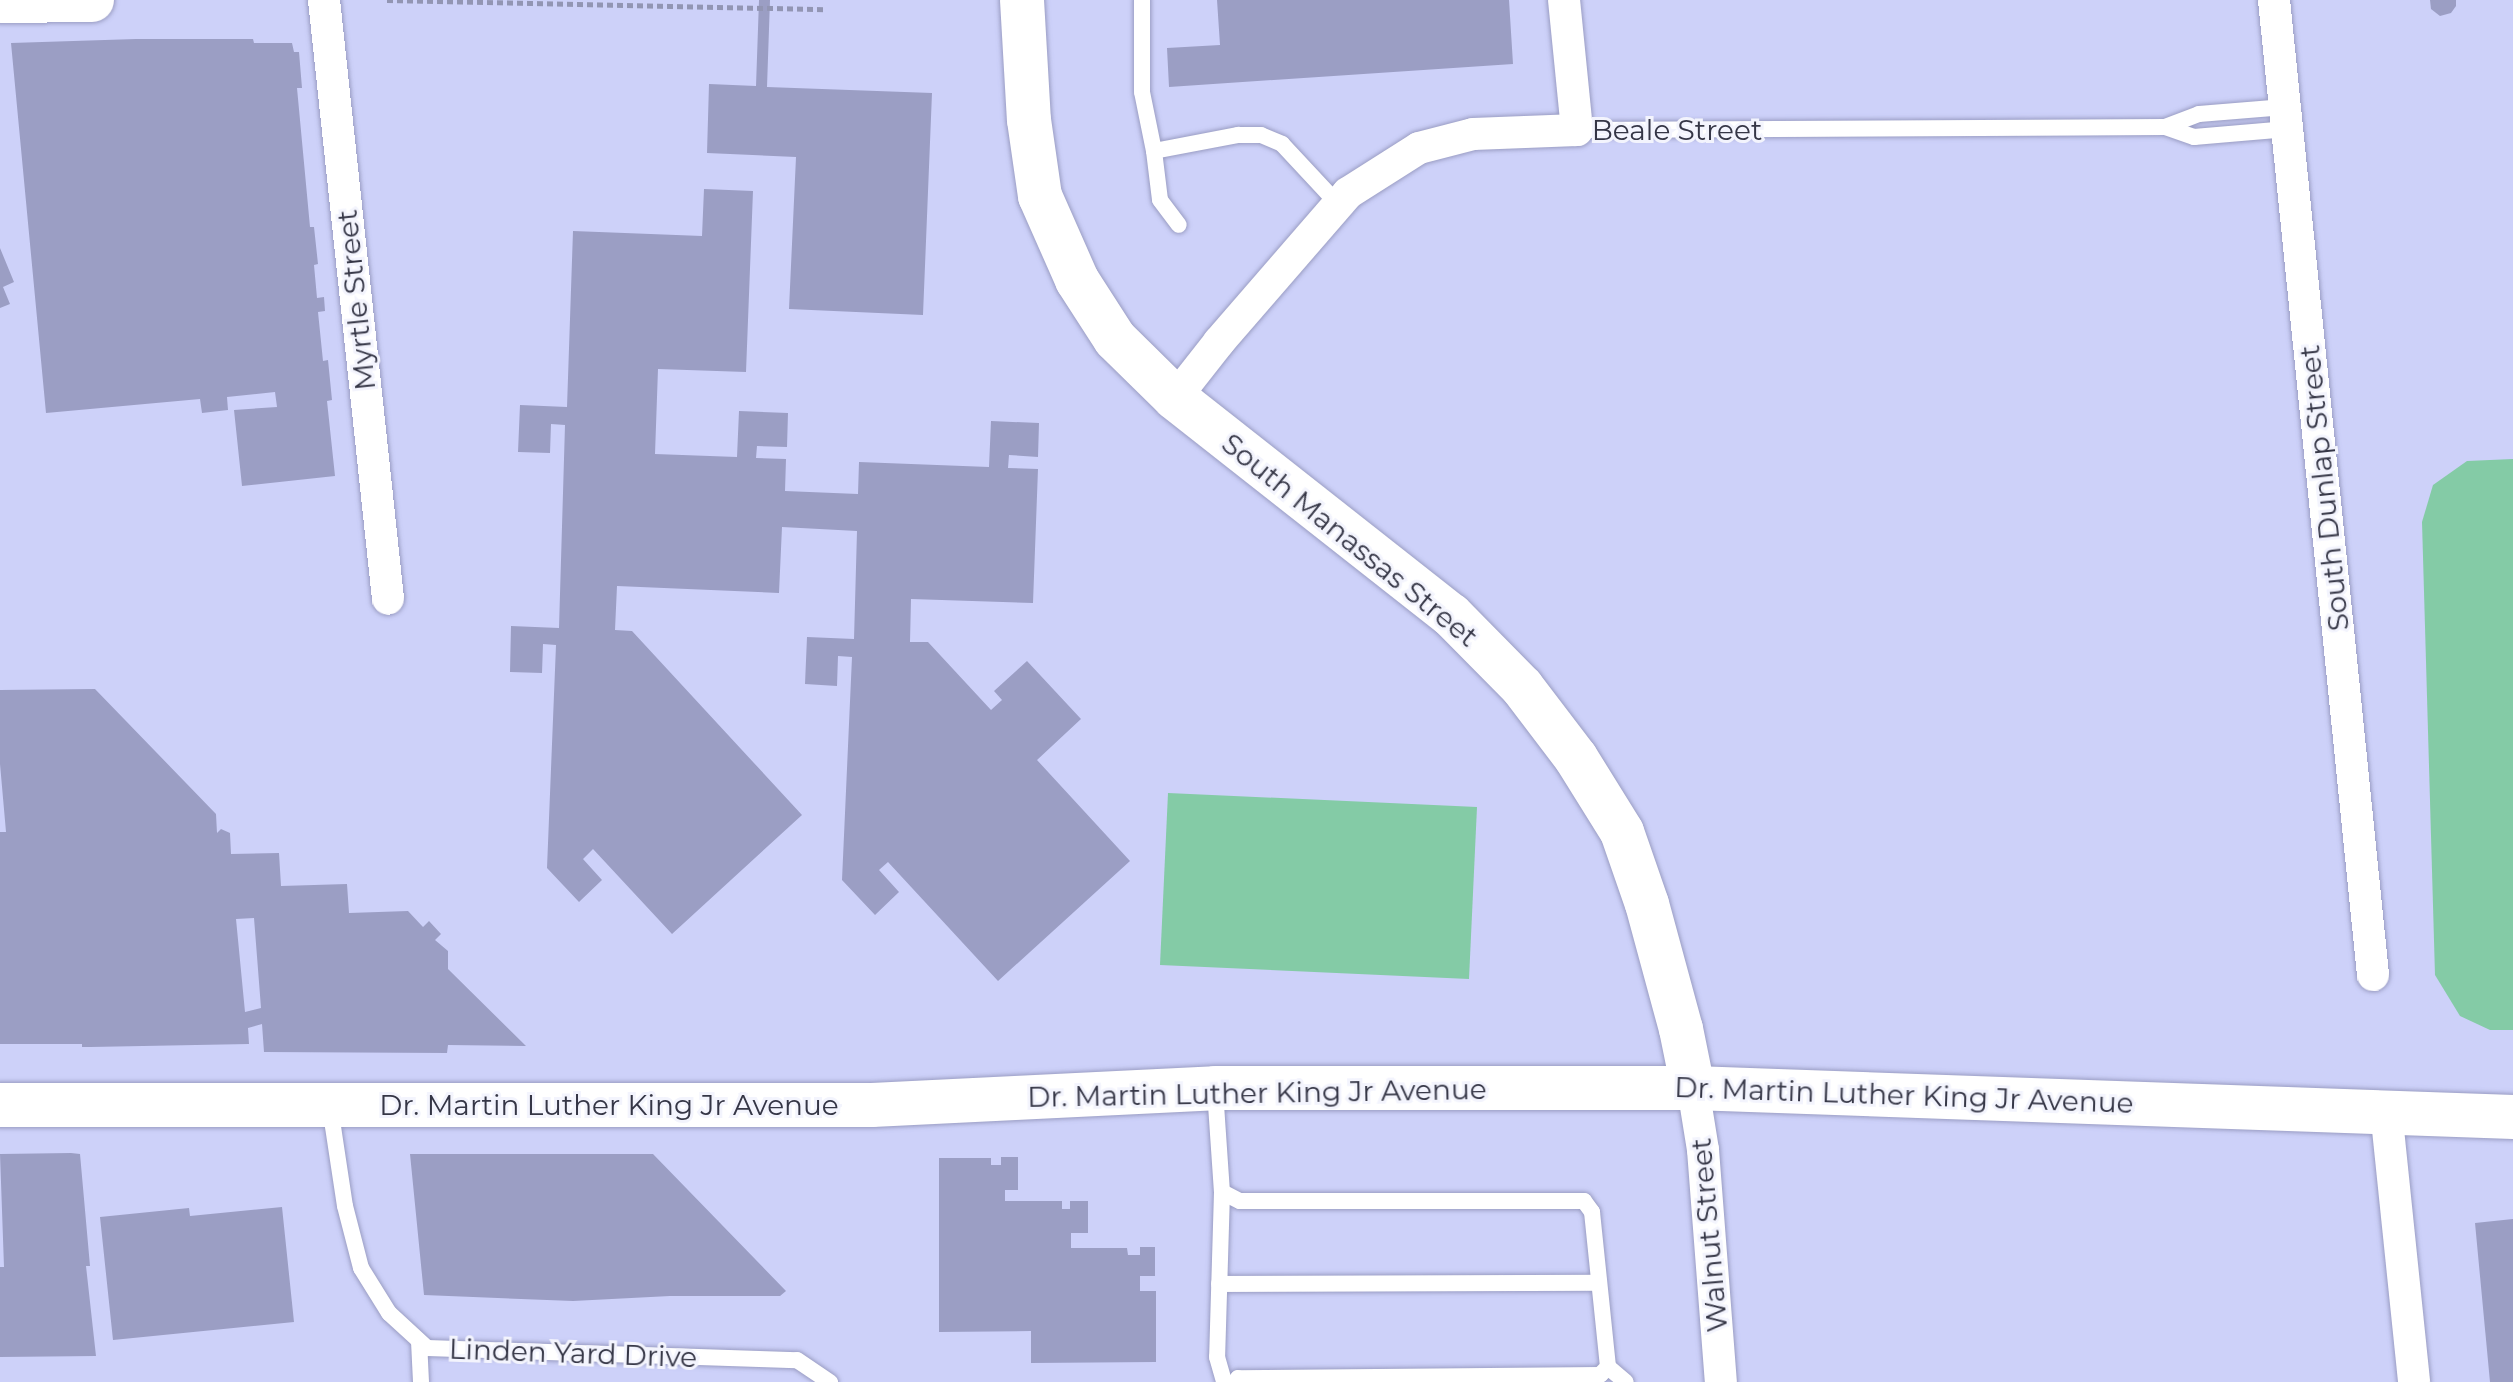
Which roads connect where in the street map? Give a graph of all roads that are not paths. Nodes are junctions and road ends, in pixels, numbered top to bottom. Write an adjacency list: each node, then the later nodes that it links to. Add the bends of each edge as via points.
1 (92, 0): 7 (main road)
2 (324, 0): 14 (street, Myrtle Street)
3 (1022, 0): 13 (main road, South Manassas Street, via 1029,120 1040,196 1068,265 1115,339)
4 (1142, 0): 10 (lane, via 1142,92)
5 (1564, 0): 9 (street)
6 (2274, 0): 8 (street, South Dunlap Street)
7 (0, 1)
8 (2287, 118): 9 (lane, Beale Street, via 2199,114 2165,127); 15 (street, South Dunlap Street)
9 (1577, 130): 11 (street, Beale Street, via 1473,134 1419,148)
10 (1154, 151): 11 (lane, via 1261,135 1282,144); 12 (lane, via 1160,200)
11 (1338, 204): 13 (street, Beale Street)
12 (1179, 225)
13 (1175, 398): 17 (main road, South Manassas Street, via 1451,615 1522,687 1576,758 1622,832 1647,904)
14 (388, 599)
15 (2373, 975)
16 (1215, 1088): 17 (main road, Dr. Martin Luther King Jr Avenue); 19 (main road, Dr. Martin Luther King Jr Avenue, via 872,1105); 22 (lane)
17 (1693, 1088): 20 (main road, Dr. Martin Luther King Jr Avenue); 32 (street, Walnut Street, via 1703,1150)
18 (0, 1105): 19 (main road, Dr. Martin Luther King Jr Avenue)
19 (330, 1105): 25 (lane, Linden Yard Drive, via 345,1206 361,1268 389,1313)
20 (2386, 1110): 21 (main road, Dr. Martin Luther King Jr Avenue); 33 (street)
21 (2513, 1117)
22 (1222, 1192): 23 (lane, via 1240,1201 1584,1201 1592,1212); 24 (lane)
23 (1599, 1283): 24 (lane); 26 (lane)
24 (1219, 1284): 29 (lane, via 1217,1357)
25 (419, 1341): 27 (lane); 28 (lane, Linden Yard Drive, via 427,1348 797,1360)
26 (1608, 1367): 30 (lane, via 1600,1375); 31 (lane)
27 (421, 1382)
28 (830, 1382)
29 (1224, 1382)
30 (1235, 1382)
31 (1626, 1382)
32 (1721, 1382)
33 (2414, 1382)

